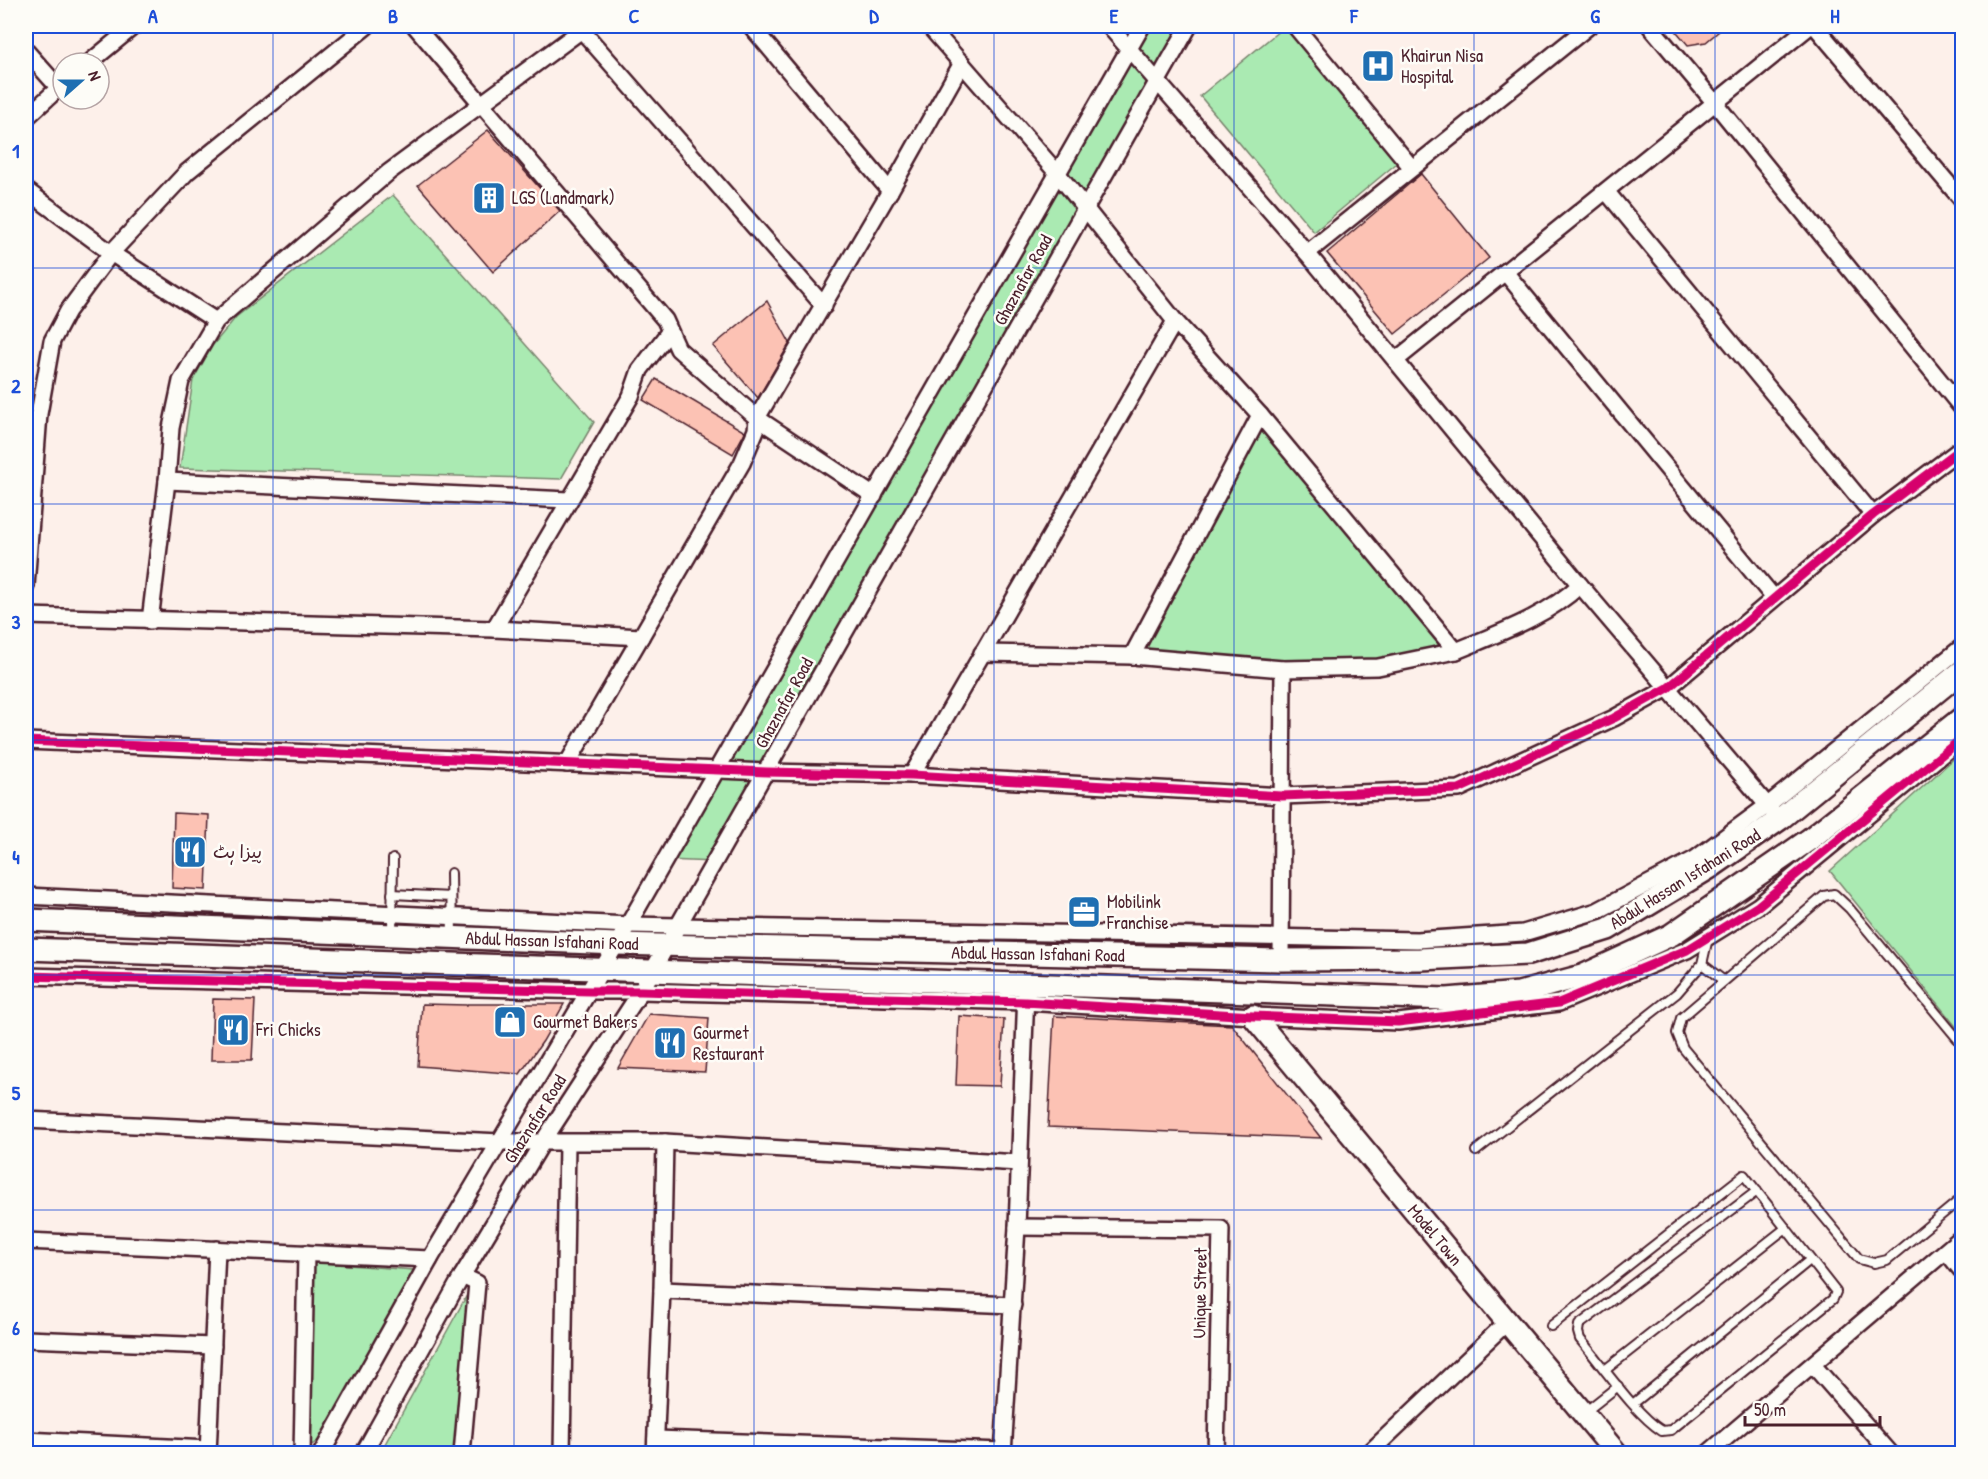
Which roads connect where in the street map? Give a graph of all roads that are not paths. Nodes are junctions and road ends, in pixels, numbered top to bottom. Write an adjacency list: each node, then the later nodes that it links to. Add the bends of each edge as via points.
1 (134, 26): 17 (street)
2 (367, 26): 32 (street, via 187,172)
3 (415, 26): 22 (street)
4 (751, 26): 28 (street)
5 (929, 26): 18 (street)
6 (1109, 26): 15 (street)
7 (1142, 26): 15 (street, Ghaznafar Road)
8 (1190, 26): 20 (street, Ghaznafar Road)
9 (1295, 26): 25 (street)
10 (1589, 26): 25 (street)
11 (1650, 26): 23 (street)
12 (1810, 26): 23 (street)
13 (1815, 26): 30 (street)
14 (582, 27): 22 (street); 35 (street)
15 (1129, 49): 20 (street); 26 (street, Ghaznafar Road)
16 (26, 51): 19 (street)
17 (104, 51)
18 (962, 63): 26 (street); 28 (street)
19 (51, 76)
20 (1157, 82): 31 (street, Ghaznafar Road); 33 (street)
21 (51, 95): 24 (street)
22 (482, 102): 36 (street, via 389,172); 38 (street, via 665,320)
23 (1715, 103): 29 (street); 40 (street)
24 (26, 118)
25 (1412, 168): 33 (street)
26 (1058, 174): 31 (street); 45 (street, Ghaznafar Road)
27 (26, 190): 32 (street)
28 (890, 191): 35 (street)
29 (1606, 191): 34 (street); 47 (street)
30 (1962, 200)
31 (1085, 210): 37 (street); 66 (street, Ghaznafar Road)
32 (111, 253): 36 (street); 49 (street, via 68,311 52,341 39,414)
33 (1307, 253): 39 (street)
34 (1505, 272): 39 (street); 50 (street)
35 (824, 306): 42 (street)
36 (216, 321): 44 (street, via 181,381 171,428)
37 (1174, 321): 41 (street); 57 (street)
38 (669, 332): 42 (street, via 678,349); 46 (street, via 640,370 631,396)
39 (1396, 360): 48 (street)
40 (1962, 408)
41 (1260, 415): 56 (street); 58 (street)
42 (757, 418): 45 (street); 54 (street, via 742,463)
43 (1962, 448): 47 (street)
44 (167, 481): 46 (street); 52 (street)
45 (874, 496): 65 (street, Ghaznafar Road)
46 (568, 500): 53 (street)
47 (1873, 515): 50 (street)
48 (1580, 585): 56 (street, via 1568,597 1524,622); 61 (street)
49 (26, 586)
50 (1774, 598): 61 (street)
51 (26, 616): 52 (street)
52 (150, 621): 53 (street)
53 (494, 629): 54 (street)
54 (641, 637): 64 (street)
55 (1962, 647): 69 (street)
56 (1456, 651): 59 (street, via 1378,667)
57 (982, 653): 58 (street); 67 (street)
58 (1132, 657): 59 (street)
59 (1283, 669): 68 (street)
60 (1962, 671): 69 (main road, Abdul Hassan Isfahani Road)
61 (1668, 688): 68 (street, via 1614,718 1459,789); 69 (street)
62 (1961, 728): 81 (street, via 1758,906); 93 (main road, Abdul Hassan Isfahani Road, via 1671,935 1561,982 1519,993 1447,999)
63 (26, 741): 64 (street)
64 (567, 764): 65 (street)
65 (717, 770): 66 (street); 77 (street, Ghaznafar Road)
66 (767, 772): 67 (street); 78 (street, Ghaznafar Road)
67 (912, 775): 68 (street)
68 (1282, 796): 80 (street)
69 (1774, 812): 80 (street, via 1597,911 1523,933 1417,940); 85 (main road, Abdul Hassan Isfahani Road, via 1714,865 1608,928 1528,954)
70 (393, 859): 72 (lane)
71 (451, 873): 74 (lane)
72 (392, 894): 74 (lane); 76 (lane)
73 (26, 896): 76 (street)
74 (451, 897): 79 (lane)
75 (26, 920): 76 (main road, Abdul Hassan Isfahani Road)
76 (392, 924): 79 (main road, Abdul Hassan Isfahani Road)
77 (628, 926): 78 (street); 79 (street); 82 (street, Ghaznafar Road)
78 (678, 926): 80 (street); 83 (street, Ghaznafar Road)
79 (452, 927): 82 (main road, Abdul Hassan Isfahani Road)
80 (1281, 937): 85 (street)
81 (1708, 937): 86 (lane); 94 (street, via 1687,950 1559,1003 1398,1022)
82 (617, 944): 83 (main road, Abdul Hassan Isfahani Road); 87 (street, Ghaznafar Road)
83 (667, 945): 85 (main road, Abdul Hassan Isfahani Road); 88 (street, Ghaznafar Road)
84 (26, 950): 87 (main road, Abdul Hassan Isfahani Road)
85 (1281, 960)
86 (1702, 964): 90 (lane); 101 (lane, via 1677,993)
87 (602, 970): 88 (main road, Abdul Hassan Isfahani Road); 91 (street, Ghaznafar Road)
88 (652, 972): 92 (street, Ghaznafar Road); 93 (main road, Abdul Hassan Isfahani Road)
89 (26, 976): 91 (street)
90 (1724, 981): 95 (lane, via 1824,896 1834,894); 104 (lane, via 1681,1018 1677,1033 1683,1048 1858,1259 1874,1263 1887,1260)
91 (590, 991): 92 (street); 97 (street, Ghaznafar Road)
92 (641, 991): 93 (street); 99 (street, Ghaznafar Road)
93 (1026, 993): 94 (street); 102 (street)
94 (1253, 1016): 118 (main road, Model Town)
95 (1962, 1044)
96 (26, 1120): 97 (street)
97 (501, 1142): 99 (street); 112 (street, Ghaznafar Road)
98 (665, 1142): 100 (street); 102 (street); 116 (street)
99 (542, 1143): 100 (street); 115 (street, Ghaznafar Road)
100 (567, 1143): 135 (street)
101 (1476, 1151)
102 (1019, 1162): 105 (street)
103 (1757, 1191): 106 (lane); 119 (lane, via 1744,1175); 123 (lane, via 1579,1325 1580,1339)
104 (1962, 1198)
105 (1017, 1227): 117 (street); 136 (street, Unique Street, via 1221,1229)
106 (1786, 1228): 113 (lane); 123 (lane)
107 (1962, 1237): 110 (street)
108 (26, 1241): 109 (street)
109 (217, 1250): 111 (street); 121 (street)
110 (1946, 1251): 114 (street); 122 (street)
111 (306, 1253): 112 (street); 131 (street)
112 (430, 1259): 132 (street, Ghaznafar Road)
113 (1810, 1260): 125 (lane); 125 (lane, via 1836,1292 1833,1299 1671,1430 1662,1431 1654,1426)
114 (1962, 1271)
115 (462, 1276): 133 (street, Ghaznafar Road); 134 (street, via 477,1283)
116 (662, 1290): 117 (street); 128 (street)
117 (1013, 1305): 130 (street)
118 (1508, 1323): 126 (main road, Model Town); 137 (street)
119 (1551, 1326)
120 (26, 1339): 121 (street)
121 (213, 1346): 129 (street)
122 (1813, 1365): 139 (street); 140 (street)
123 (1605, 1370): 124 (lane)
124 (1618, 1386): 125 (lane); 126 (lane)
125 (1634, 1403)
126 (1584, 1413): 138 (main road, Model Town)
127 (26, 1440): 129 (street)
128 (655, 1446): 130 (street)
129 (208, 1451)
130 (1003, 1452)
131 (302, 1454)
132 (321, 1454)
133 (363, 1454)
134 (462, 1454)
135 (562, 1454)
136 (1216, 1454)
137 (1368, 1454)
138 (1617, 1454)
139 (1707, 1454)
140 (1891, 1454)

